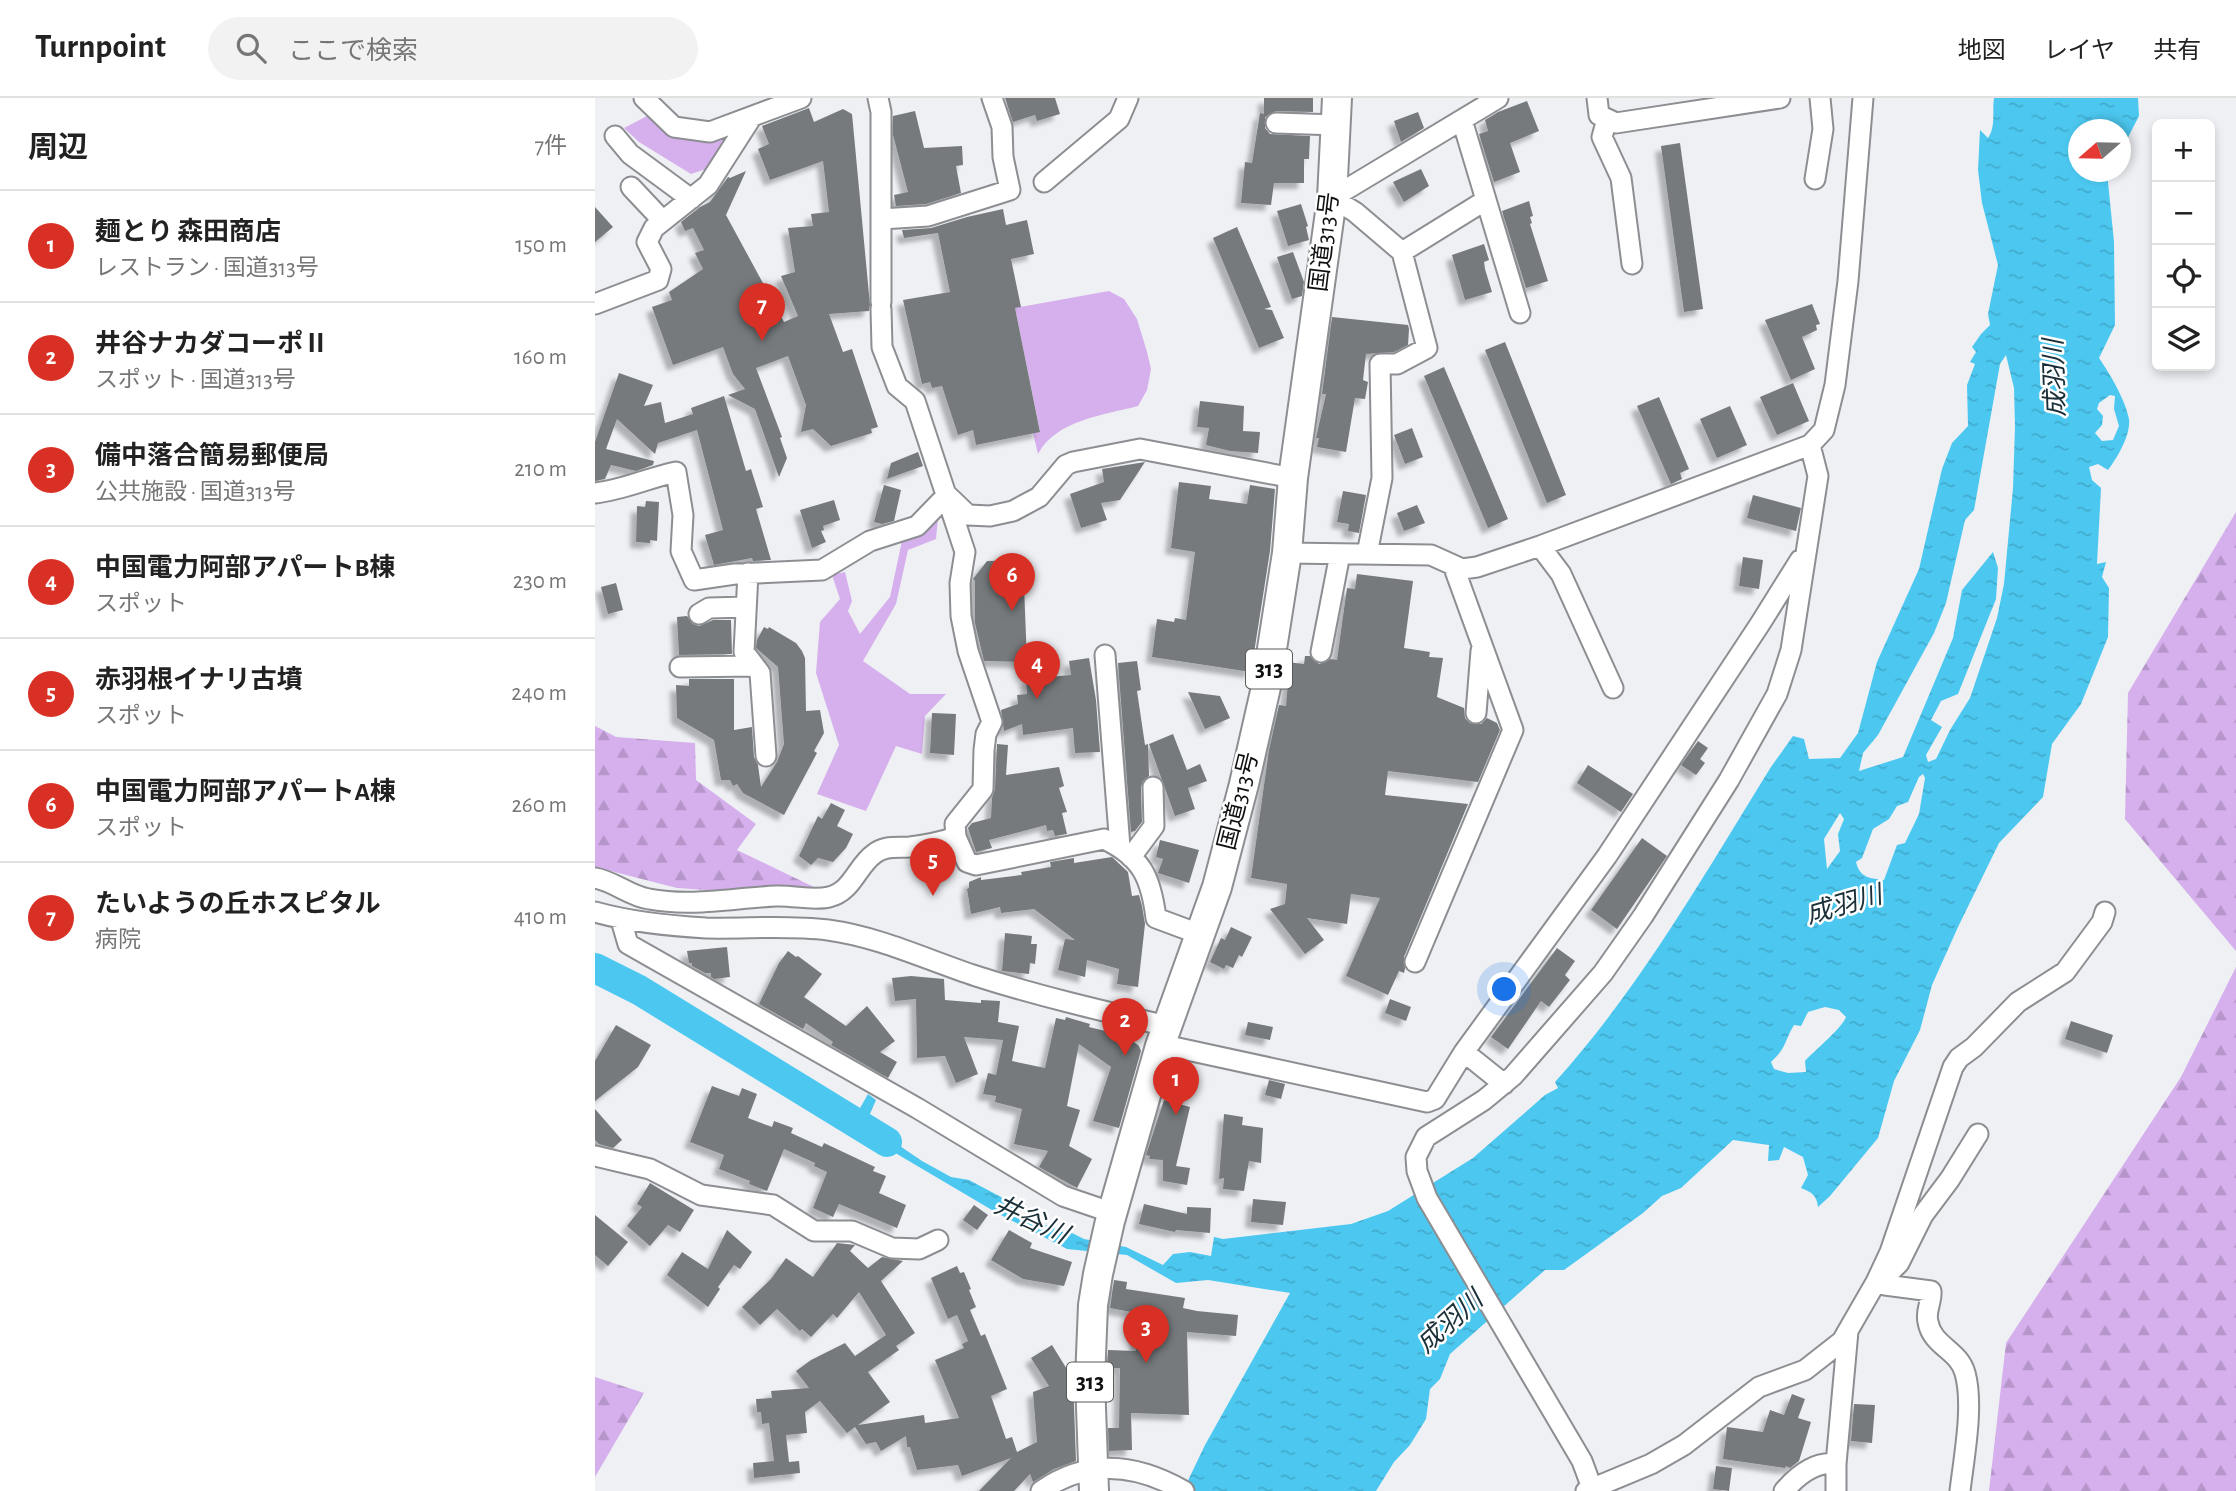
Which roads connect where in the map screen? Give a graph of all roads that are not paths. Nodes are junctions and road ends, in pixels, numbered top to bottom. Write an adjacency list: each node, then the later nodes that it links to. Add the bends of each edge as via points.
1 (644, 98): 12 (street, via 674,127 711,132)
2 (801, 98): 12 (street)
3 (878, 98): 23 (street)
4 (992, 98): 23 (street, via 1002,127 1010,190 928,216)
5 (1128, 98): 18 (street, via 1119,119)
6 (1498, 98): 14 (street)
7 (1597, 98): 13 (street, via 1599,115)
8 (1780, 98): 13 (street, via 1616,123)
9 (1821, 98): 17 (street, via 1823,129)
10 (1863, 98): 29 (street, via 1835,385 1824,430)
11 (1337, 111): 15 (street); 20 (highway, 国道313号 / 313)
12 (751, 118): 21 (street, via 708,185)
13 (1607, 119): 26 (street, via 1602,137 1621,178)
14 (1462, 120): 20 (street); 22 (street)
15 (1276, 123)
16 (615, 136): 21 (street, via 630,153)
17 (1815, 179)
18 (1044, 182)
19 (631, 187): 24 (street)
20 (1332, 198): 25 (street); 30 (highway, 国道313号 / 313)
21 (691, 199): 24 (street)
22 (1486, 200): 25 (street); 28 (street)
23 (882, 219): 32 (street, via 882,347 897,386 915,401)
24 (663, 221): 27 (street, via 647,242 661,269 658,280)
25 (1402, 252): 37 (street, via 1427,348 1397,364 1380,364 1382,478)
26 (1632, 264)
27 (595, 304)
28 (1520, 313)
29 (1809, 445): 33 (street); 34 (street, via 1818,475)
30 (1293, 478): 32 (street, via 1140,449 1066,465 1039,497 1013,511 968,515); 35 (highway, 国道313号 / 313)
31 (595, 493): 39 (street, via 676,472 683,515 681,551 694,580)
32 (947, 495): 39 (street, via 917,526 870,541 823,570); 51 (street, via 964,552 961,616 992,722 986,734 982,789 955,824)
33 (1541, 546): 38 (street, via 1477,568); 47 (street, via 1561,574)
34 (1805, 552): 60 (street, via 1607,856); 61 (street, via 1791,650 1777,694 1729,780 1603,973)
35 (1287, 553): 36 (street); 57 (highway, 国道313号 / 313, via 1266,687 1244,784 1217,887)
36 (1340, 554): 37 (street); 43 (street)
37 (1367, 554): 38 (street, via 1431,555)
38 (1453, 565): 42 (street)
39 (748, 573): 40 (street)
40 (746, 607): 41 (street, via 709,608); 45 (street, via 744,652)
41 (699, 614)
42 (1482, 645): 48 (street); 58 (street, via 1513,730)
43 (1321, 652)
44 (1104, 655): 52 (street)
45 (754, 666): 46 (street); 49 (street, via 760,673)
46 (680, 667)
47 (1613, 688)
48 (1476, 713)
49 (766, 757)
50 (1153, 787): 52 (street, via 1154,826)
51 (957, 837): 52 (street, via 967,862 976,864 1104,839); 53 (street, via 889,847 873,854 838,895 827,898 779,896 697,903 652,900)
52 (1126, 852): 57 (street, via 1143,868 1156,918)
53 (595, 878)
54 (595, 912): 56 (street)
55 (2105, 912): 66 (street, via 2065,972 2018,1002 1953,1067)
56 (621, 920): 59 (street, via 706,928 829,930 885,943); 64 (street, via 628,944 1063,1196)
57 (1199, 934): 59 (highway, 国道313号 / 313)
58 (1415, 962)
59 (1163, 1036): 60 (street, via 1178,1048 1427,1102 1441,1091); 64 (highway, 国道313号 / 313)
60 (1464, 1052): 61 (street)
61 (1504, 1084): 70 (street, via 1426,1137 1416,1157 1417,1171 1427,1198 1582,1461)
62 (1978, 1134): 66 (street, via 1923,1215 1899,1263)
63 (595, 1156): 65 (street, via 650,1170 701,1195 773,1205 814,1231 852,1231 892,1248 919,1249)
64 (1111, 1217): 69 (highway, 国道313号 / 313, via 1093,1305)
65 (938, 1240)
66 (1876, 1282): 67 (street); 75 (street, via 1931,1291 1926,1314 1933,1337 1961,1361 1968,1418)
67 (1848, 1331): 68 (street); 70 (street, via 1819,1361 1759,1387 1684,1446 1651,1464)
68 (1836, 1464): 73 (street, via 1797,1476); 74 (street)
69 (1094, 1480): 71 (street); 72 (street, via 1132,1469)
70 (1589, 1486)
71 (1041, 1491)
72 (1184, 1491)
73 (1784, 1491)
74 (1836, 1491)
75 (1960, 1491)

